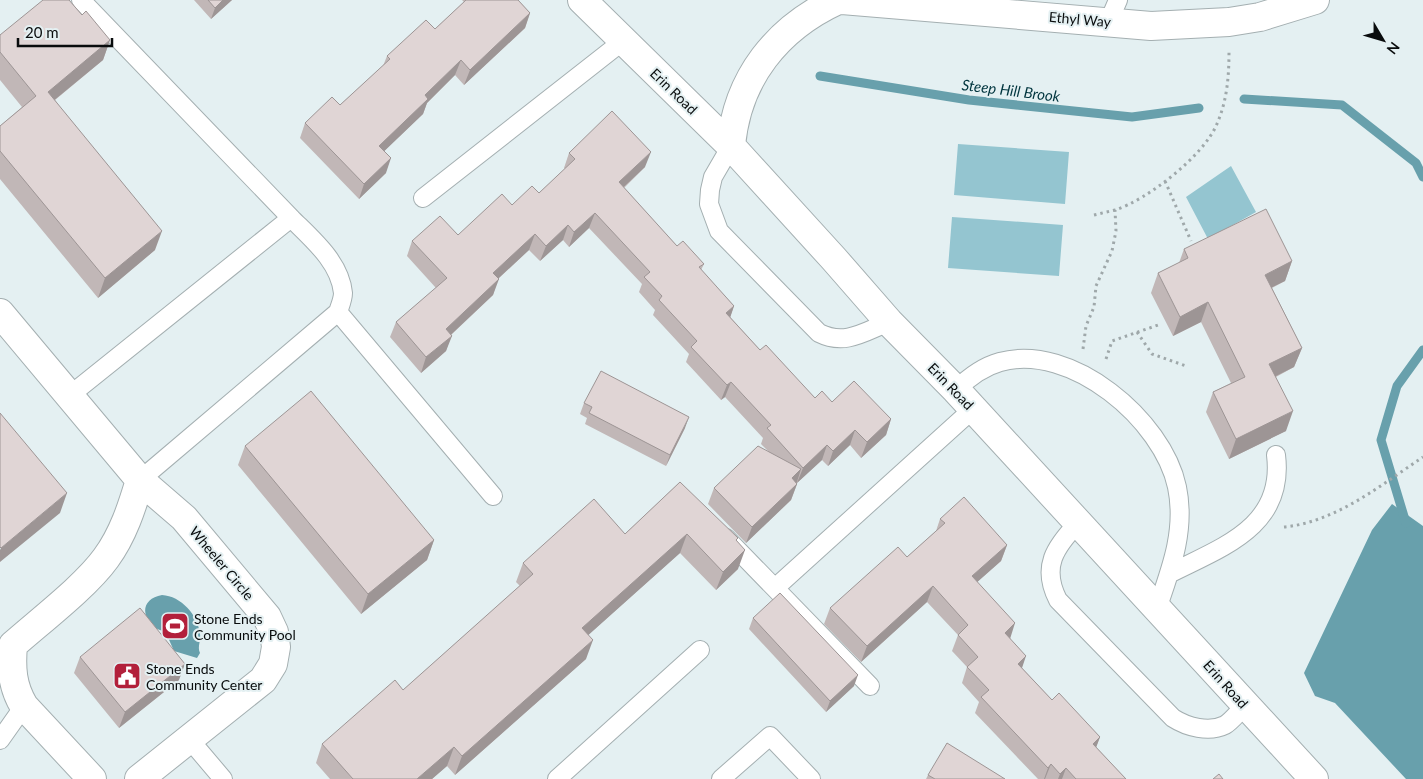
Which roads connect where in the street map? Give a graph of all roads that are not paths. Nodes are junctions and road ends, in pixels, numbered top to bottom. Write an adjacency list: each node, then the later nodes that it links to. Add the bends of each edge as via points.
1 (81, 0): 10 (lane)
2 (582, 0): 7 (street, Erin Road)
3 (838, 0): 8 (street, via 816,10 767,51 744,89 732,127)
4 (842, 0): 6 (street, Ethyl Way)
5 (1315, 0): 6 (street, Ethyl Way, via 1260,17 1229,22 1151,26)
6 (1113, 11)
7 (623, 41): 8 (street, Erin Road); 9 (lane)
8 (731, 146): 13 (street, Erin Road); 13 (lane, via 713,177 710,190 710,204 719,231 819,333 831,339 844,340)
9 (423, 198)
10 (291, 218): 11 (lane, via 322,250 339,275 343,295); 14 (lane)
11 (338, 312): 17 (lane); 18 (lane)
12 (0, 313): 14 (street, Wheeler Circle)
13 (889, 322): 15 (street, Erin Road)
14 (69, 396): 17 (street, Wheeler Circle)
15 (965, 399): 19 (street, Erin Road); 21 (lane, via 973,374 1002,361 1036,360 1080,375 1108,390 1128,406 1158,439 1177,487 1178,540); 22 (lane)
16 (1276, 454): 21 (lane, via 1277,482 1258,521 1241,537)
17 (140, 480): 24 (street, via 133,506 106,558 85,581); 30 (street, Wheeler Circle, via 184,518 267,617 274,632 273,664 263,680)
18 (493, 496)
19 (1078, 523): 23 (street, Erin Road); 28 (lane, via 1064,537 1052,561 1050,578 1058,600 1182,724 1215,728 1225,724)
20 (713, 524): 22 (lane)
21 (1169, 574): 23 (lane)
22 (775, 588): 26 (lane)
23 (1158, 609): 28 (street, Erin Road)
24 (6, 644): 27 (street, via 16,693)
25 (700, 650): 34 (lane)
26 (870, 686)
27 (24, 706): 29 (lane); 31 (street)
28 (1245, 706): 37 (street, Erin Road)
29 (0, 740)
30 (190, 740): 32 (street, Wheeler Circle); 33 (lane)
31 (92, 779)
32 (139, 779)
33 (223, 779)
34 (557, 779)
35 (721, 779): 36 (lane, via 770,736)
36 (810, 779)
37 (1314, 779)

